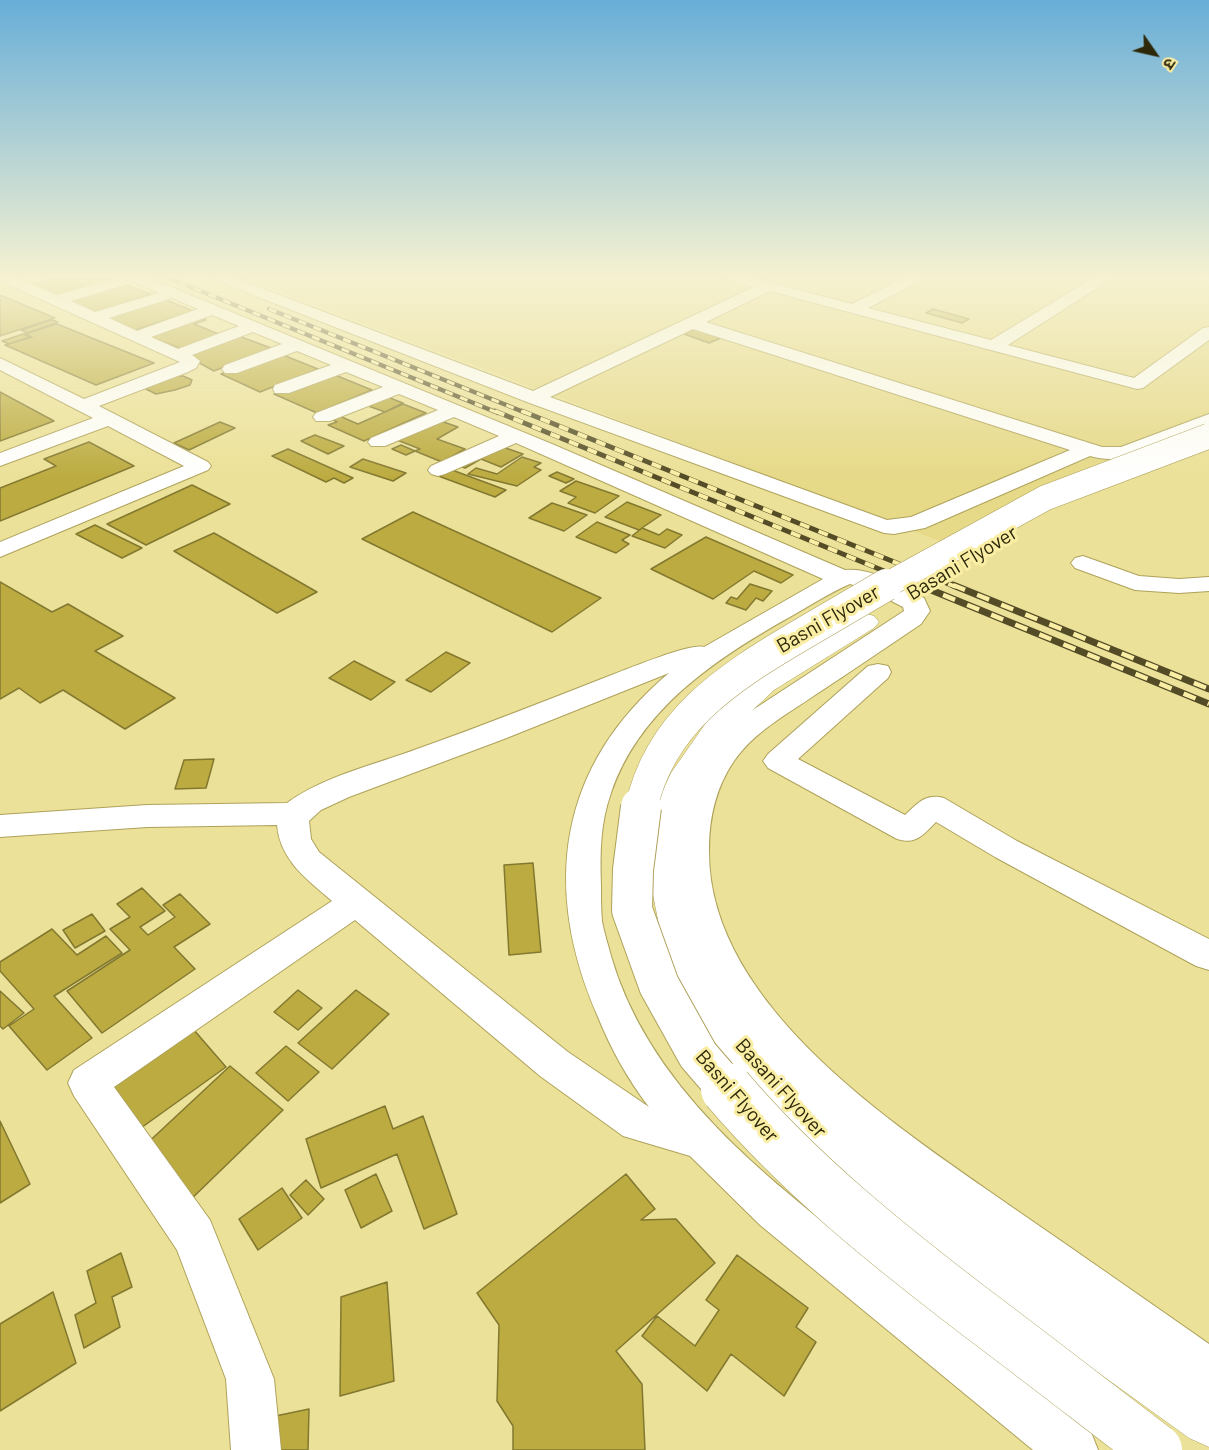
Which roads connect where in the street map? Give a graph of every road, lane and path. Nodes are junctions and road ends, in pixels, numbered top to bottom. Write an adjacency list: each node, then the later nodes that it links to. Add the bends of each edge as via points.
1 (155, 344): 12 (street)
2 (207, 344): 12 (street)
3 (299, 344): 15 (street); 16 (street)
4 (393, 344): 19 (street)
5 (648, 344): 19 (street)
6 (756, 344): 28 (street)
7 (985, 344): 10 (street)
8 (998, 344): 10 (street)
9 (1193, 344): 11 (street)
10 (994, 346): 11 (street, via 1137,384)
11 (1181, 352): 13 (street)
12 (179, 354): 20 (street, via 190,364)
13 (1200, 357)
14 (0, 363): 20 (street)
15 (348, 365): 17 (street); 18 (street)
16 (231, 369)
17 (399, 387): 21 (street); 22 (street)
18 (282, 389)
19 (534, 398): 28 (street, via 884,526 917,523)
20 (83, 406): 23 (street)
21 (454, 410): 25 (street); 27 (street)
22 (323, 417)
23 (108, 419): 30 (street); 32 (street, via 201,466)
24 (1209, 420): 28 (street, via 1123,453)
25 (516, 436): 31 (street); 34 (street)
26 (1209, 436): 47 (main road, Basni Flyover, bridge, via 1045,498 745,668 682,723 660,755 646,785 633,870 632,910 659,985 698,1055 749,1115 824,1190 906,1258)
27 (378, 442)
28 (1088, 450)
29 (1209, 452): 44 (main road, Basani Flyover, via 1055,508 763,682 729,714 688,773 675,803 668,869 679,925 694,970 755,1065 813,1129 897,1198)
30 (0, 460)
31 (438, 470)
32 (0, 550)
33 (1083, 562): 35 (street, via 1136,583)
34 (842, 578): 36 (street); 43 (street, via 850,575 863,579 915,603 917,611 912,620 748,726 722,756 693,820 692,872 698,906 723,964 756,1016 791,1058 852,1114)
35 (1209, 584)
36 (726, 645): 38 (street, via 338,789); 42 (street, via 678,678 643,712 621,741 592,802 583,839 586,926 607,1001 642,1067)
37 (878, 672): 41 (street, via 778,761 908,831 933,806)
38 (294, 814): 39 (street, via 147,816); 40 (street, via 296,845 306,861)
39 (0, 826)
40 (357, 902): 42 (street, via 554,1064 637,1123); 45 (street, via 88,1083 194,1236 250,1379)
41 (1209, 956)
42 (699, 1139): 46 (street, via 763,1201)
43 (1209, 1373)
44 (1209, 1418)
45 (256, 1450)
46 (1073, 1450)
47 (1156, 1450)

